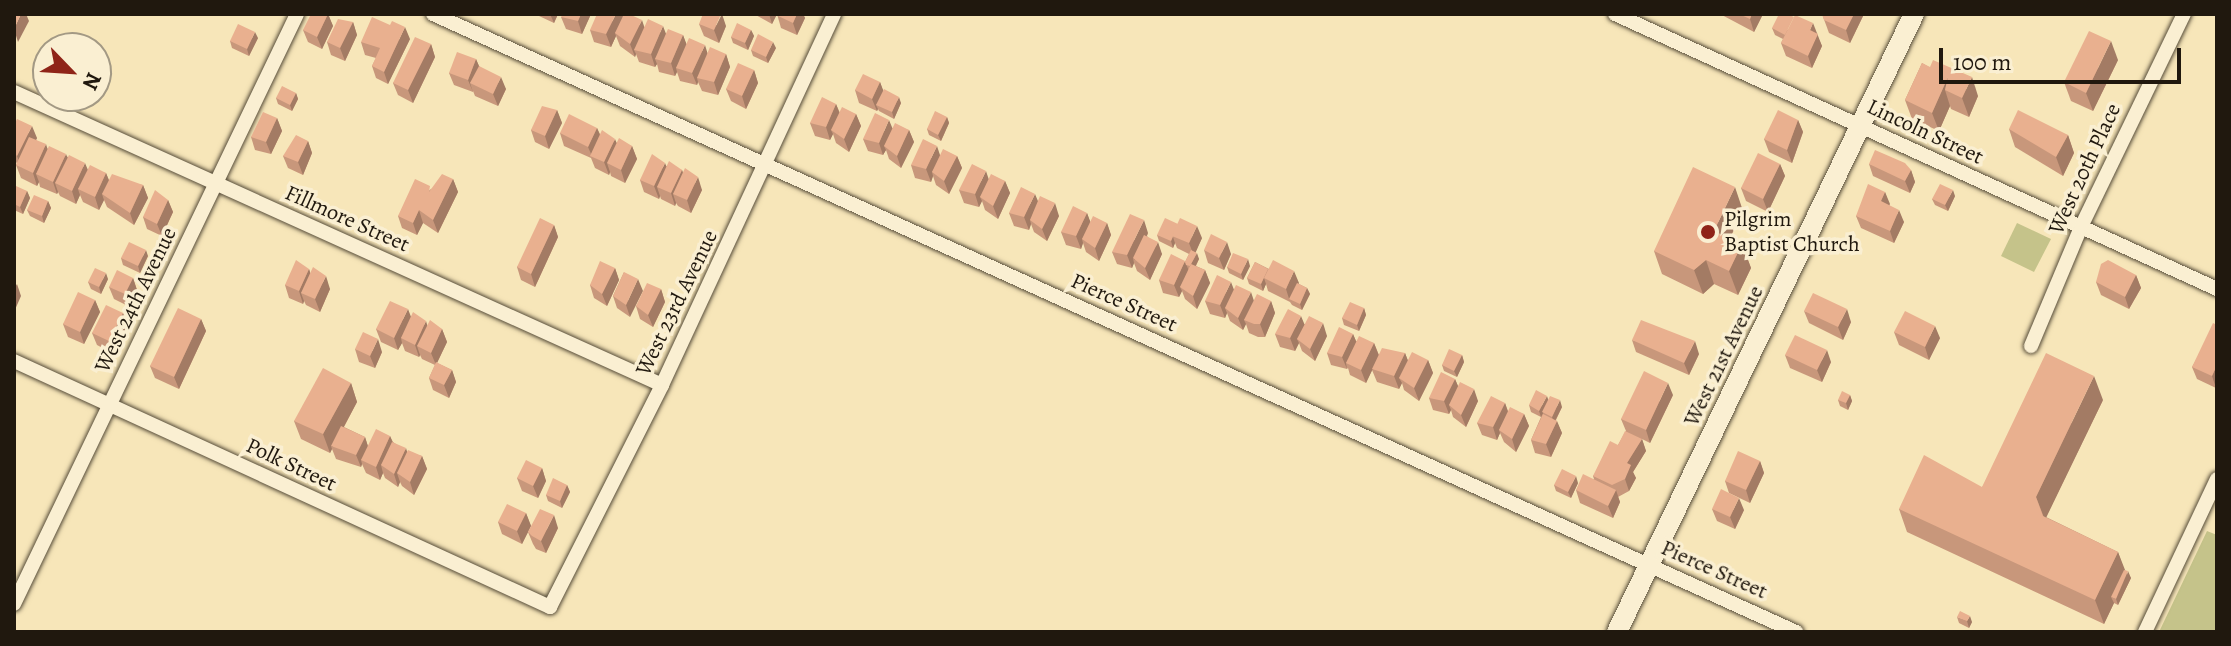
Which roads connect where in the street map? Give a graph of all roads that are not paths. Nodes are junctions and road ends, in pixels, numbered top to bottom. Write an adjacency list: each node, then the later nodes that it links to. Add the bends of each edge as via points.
1 (297, 14): 10 (street, West 24th Avenue)
2 (433, 14): 9 (street, Pierce Street)
3 (834, 14): 9 (street, West 23rd Avenue)
4 (1615, 14): 8 (street, Lincoln Street)
5 (1914, 14): 8 (street, West 21st Avenue)
6 (2184, 14): 11 (street, West 20th Place)
7 (14, 92): 10 (street, Fillmore Street)
8 (1860, 126): 11 (street, Lincoln Street); 18 (street, West 21st Avenue)
9 (763, 163): 15 (street, West 23rd Avenue); 18 (street, Pierce Street)
10 (216, 184): 15 (street, Fillmore Street); 16 (street, West 24th Avenue)
11 (2081, 227): 12 (street, Lincoln Street); 13 (street, West 20th Place)
12 (2217, 289)
13 (2031, 346)
14 (14, 361): 16 (street, Polk Street)
15 (662, 385): 20 (street, West 23rd Avenue)
16 (110, 404): 19 (street, West 24th Avenue); 20 (street, Polk Street)
17 (2217, 479): 23 (street)
18 (1649, 565): 21 (street, West 21st Avenue); 22 (street, Pierce Street)
19 (14, 604)
20 (550, 607)
21 (1617, 632)
22 (1796, 632)
23 (2145, 632)

